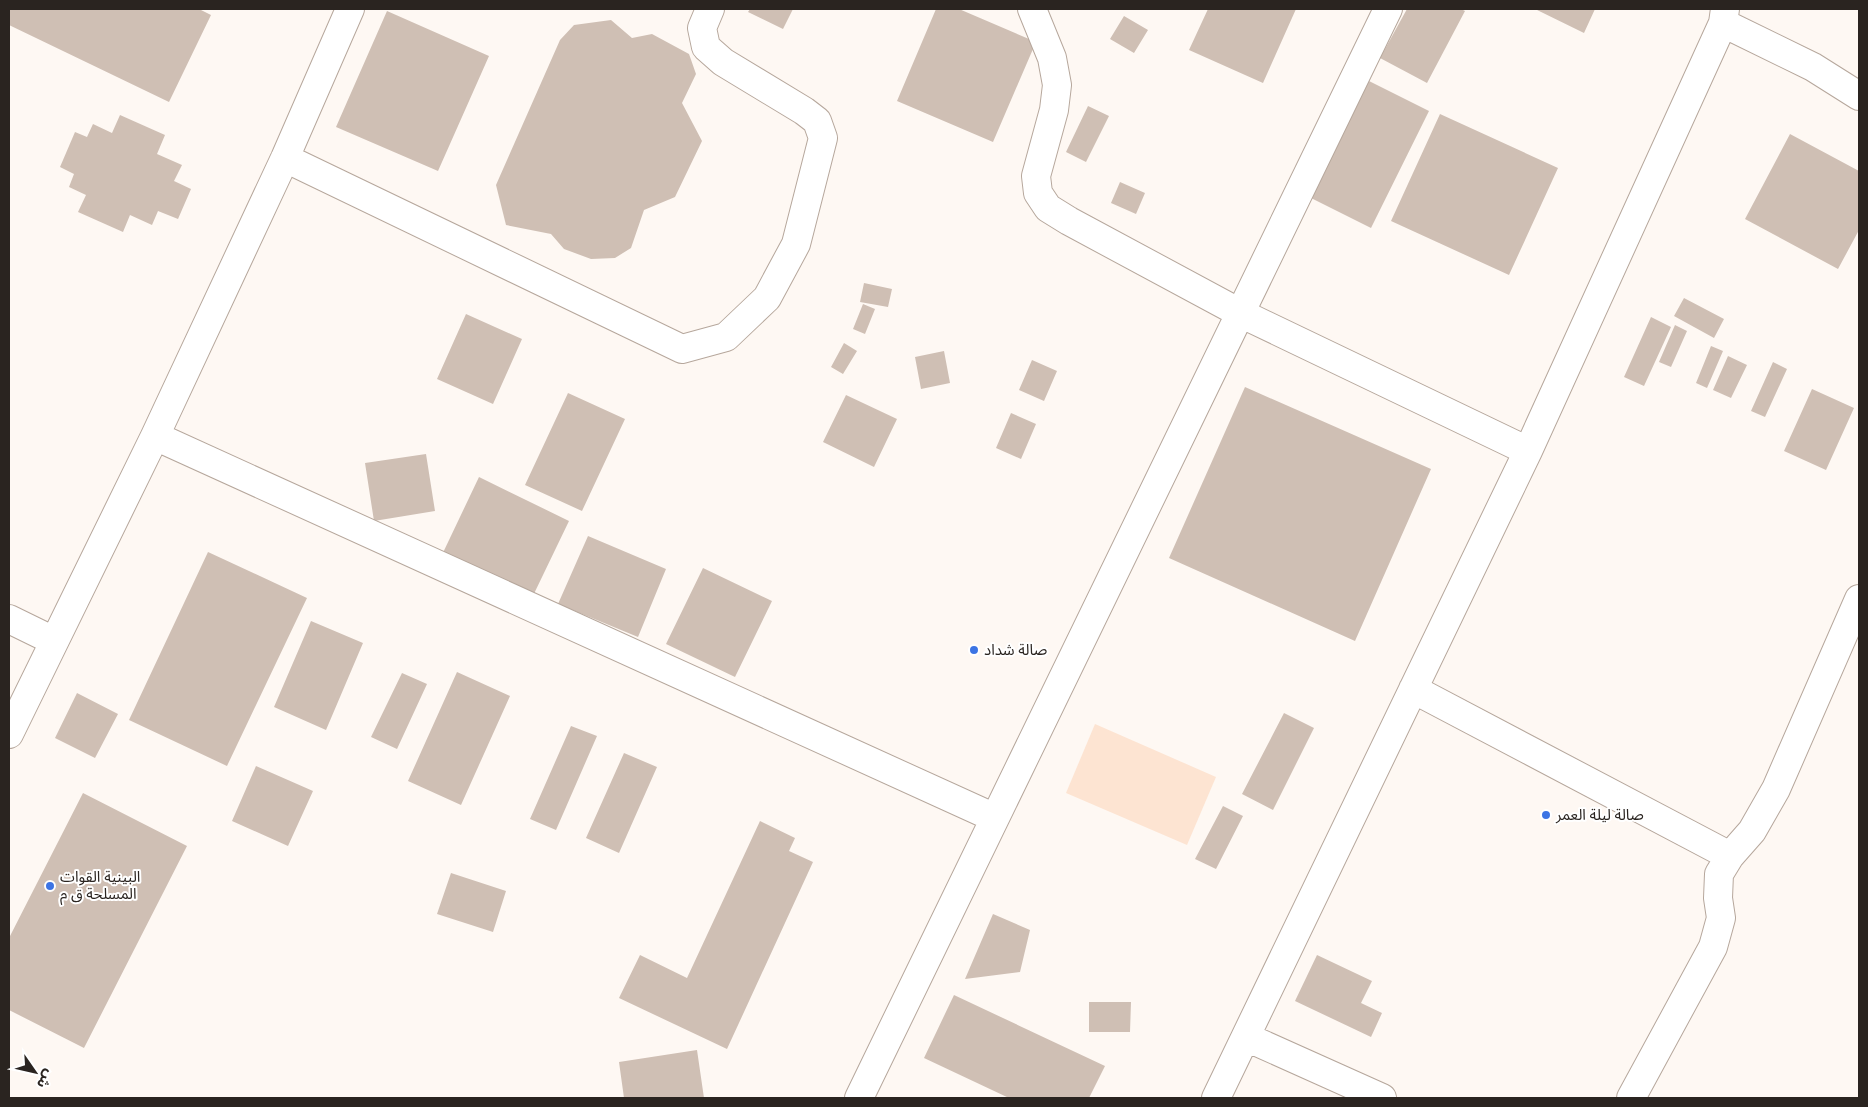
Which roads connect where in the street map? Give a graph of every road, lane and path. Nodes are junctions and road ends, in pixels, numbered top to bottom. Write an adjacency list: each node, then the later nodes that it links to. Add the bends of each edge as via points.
1 (350, 9): 7 (street)
2 (710, 9): 7 (street, via 702,28 706,47 723,62 817,121 823,138 796,244 766,298 726,337 682,349)
3 (1032, 9): 8 (street, via 1052,58 1057,85 1054,110 1036,176 1038,193 1048,208)
4 (1388, 9): 8 (street)
5 (1724, 16): 6 (street); 10 (street)
6 (1859, 96)
7 (286, 158): 9 (street)
8 (1240, 313): 10 (street); 16 (street)
9 (155, 436): 13 (street); 16 (street)
10 (1528, 451): 14 (street)
11 (1859, 599): 17 (street, via 1776,788 1752,831)
12 (9, 619): 13 (street)
13 (54, 640): 15 (street)
14 (1413, 689): 17 (street); 18 (street)
15 (9, 734)
16 (995, 818): 19 (street)
17 (1730, 856): 22 (street, via 1719,874 1720,918 1713,947)
18 (1246, 1037): 20 (street); 21 (street)
19 (859, 1098)
20 (1216, 1098)
21 (1382, 1098)
22 (1630, 1098)

